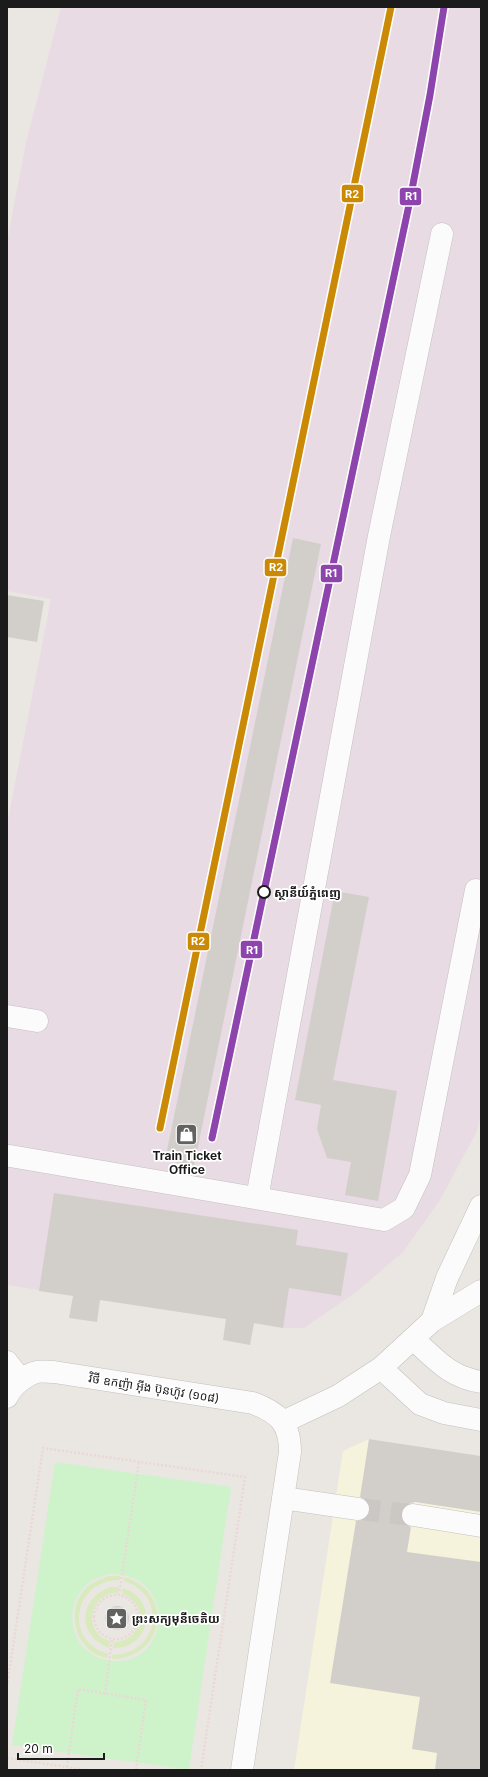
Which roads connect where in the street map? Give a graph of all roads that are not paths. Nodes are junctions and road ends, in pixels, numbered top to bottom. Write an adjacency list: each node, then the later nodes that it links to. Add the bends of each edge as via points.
1 (442, 234): 6 (street, via 377,544)
2 (476, 890): 6 (street, via 420,1175 404,1208 384,1220)
3 (7, 1016): 4 (street)
4 (37, 1021)
5 (10, 1156): 6 (street)
6 (257, 1198)
7 (481, 1206): 9 (street, via 447,1278)
8 (481, 1291): 9 (street)
9 (432, 1321): 10 (street)
10 (413, 1339): 12 (street); 14 (street, via 450,1372 467,1380)
11 (7, 1362): 13 (street)
12 (381, 1368): 16 (street, via 420,1404 444,1413); 17 (street, via 338,1396)
13 (21, 1380): 15 (street, វិថី ឧកញ៉ា អ៊ីង ប៊ុនហ៊ូវ (១០៨)); 17 (street, វិថី ឧកញ៉ា អ៊ីង ប៊ុនហ៊ូវ (១០៨), via 36,1372 54,1372 253,1403 270,1410)
14 (481, 1382)
15 (7, 1397)
16 (481, 1420)
17 (283, 1422): 18 (street, via 290,1438 290,1452)
18 (283, 1498): 19 (street); 22 (street)
19 (358, 1508)
20 (413, 1515): 21 (street)
21 (481, 1526)
22 (242, 1770)

